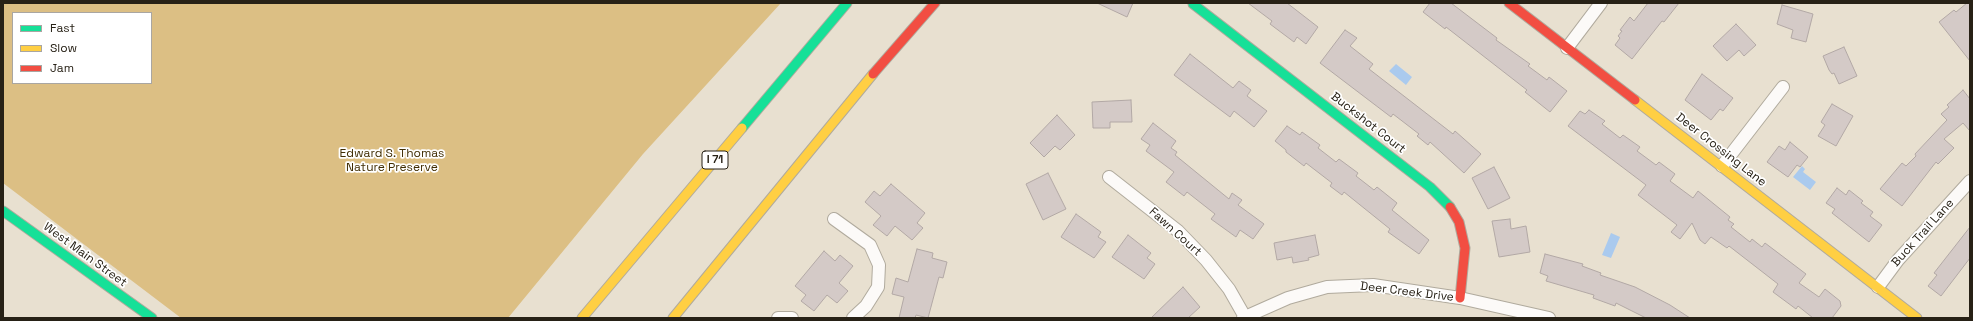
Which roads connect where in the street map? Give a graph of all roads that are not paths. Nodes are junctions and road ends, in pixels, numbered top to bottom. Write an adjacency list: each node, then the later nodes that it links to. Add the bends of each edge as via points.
1 (847, 3): 16 (main road, I 71)
2 (935, 3): 17 (main road, via 899,42)
3 (1509, 3): 6 (main road, Deer Crossing Lane)
4 (1601, 3): 6 (street)
5 (1193, 4): 14 (main road, Buckshot Court, via 1430,187 1449,205 1459,222 1465,248)
6 (1567, 48): 8 (main road, Deer Crossing Lane)
7 (1783, 87): 8 (street)
8 (1722, 166): 13 (main road, Deer Crossing Lane)
9 (1109, 177): 21 (street, Fawn Court, via 1178,231 1202,255 1229,289)
10 (1970, 181): 13 (street, Buck Trail Lane, via 1898,260)
11 (3, 211): 15 (main road, West Main Street)
12 (834, 219): 20 (street, via 870,245 879,265 878,287 866,306)
13 (1878, 287): 23 (main road, Deer Crossing Lane)
14 (1460, 298): 21 (street, Deer Creek Drive, via 1374,285 1326,287 1288,298); 22 (street, Deer Creek Drive)
15 (152, 318)
16 (582, 318)
17 (673, 318)
18 (778, 318): 19 (street)
19 (792, 318)
20 (853, 318)
21 (1244, 318)
22 (1550, 318)
23 (1917, 318)

